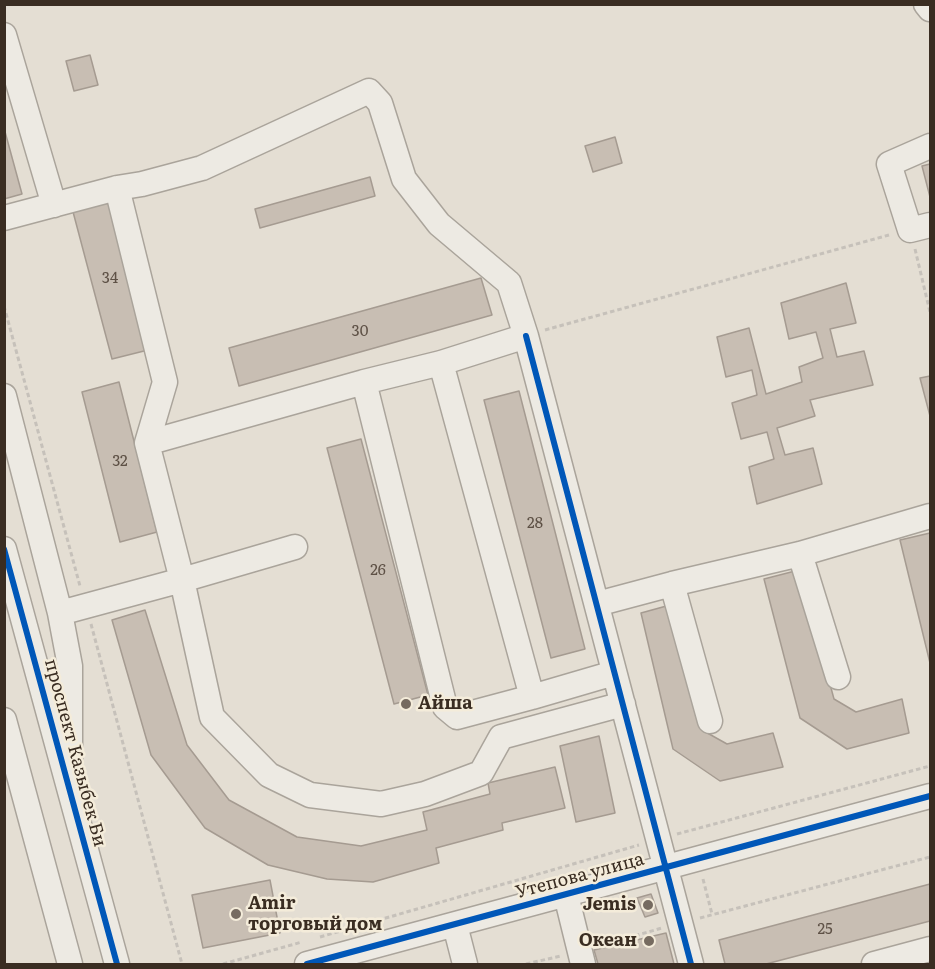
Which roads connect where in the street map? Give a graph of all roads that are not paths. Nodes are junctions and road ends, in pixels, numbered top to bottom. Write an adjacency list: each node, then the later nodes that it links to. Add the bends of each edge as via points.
1 (926, 4): 2 (street)
2 (930, 9)
3 (4, 35): 6 (street)
4 (930, 146): 8 (street, via 889,164)
5 (117, 188): 6 (street); 9 (street, via 202,168 369,91 380,103 404,179 440,224 509,283); 13 (street, via 165,382)
6 (54, 205): 7 (street)
7 (4, 218)
8 (920, 227)
9 (526, 336): 10 (street); 20 (street)
10 (441, 363): 11 (street); 24 (street)
11 (364, 382): 13 (street); 24 (street, via 445,708 457,717)
12 (4, 396): 21 (street)
13 (147, 443): 18 (street)
14 (930, 516): 17 (street)
15 (295, 547): 18 (street)
16 (4, 549): 28 (street, проспект Казыбек Би)
17 (800, 554): 19 (street); 23 (street)
18 (182, 580): 21 (street); 25 (street, via 212,717 269,775 310,795 381,804 424,794 482,773 501,737)
19 (672, 584): 20 (street); 27 (street)
20 (597, 604): 22 (street)
21 (60, 612): 28 (street, via 70,666)
22 (614, 673): 24 (street); 25 (street)
23 (838, 676)
24 (532, 697)
25 (622, 704): 30 (street)
26 (4, 720): 36 (street)
27 (710, 721)
28 (70, 792): 37 (street, проспект Казыбек Би)
29 (930, 796): 30 (street, Утепова улица)
30 (666, 868): 31 (street, Утепова улица); 39 (street)
31 (566, 895): 32 (street, Утепова улица); 35 (street)
32 (455, 924): 34 (street, Утепова улица); 38 (street)
33 (930, 949): 40 (street)
34 (305, 953)
35 (582, 958)
36 (70, 964)
37 (117, 964)
38 (465, 964)
39 (691, 964)
40 (874, 964)

